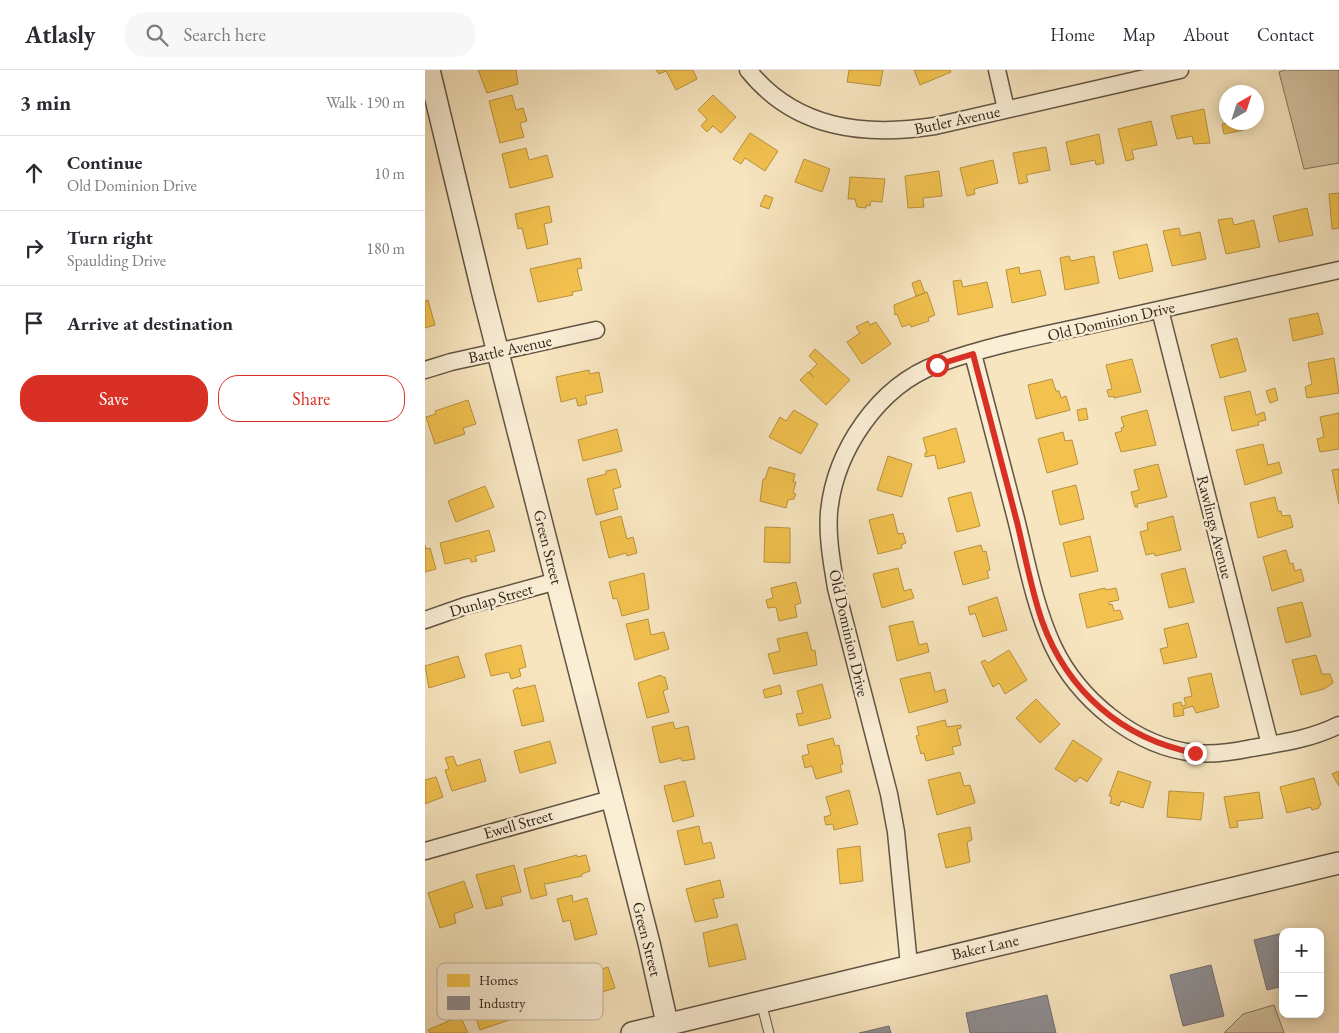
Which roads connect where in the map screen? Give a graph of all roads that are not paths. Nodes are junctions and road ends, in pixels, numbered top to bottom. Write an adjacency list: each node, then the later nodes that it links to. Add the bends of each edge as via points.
1 (429, 70): 9 (street, Green Street)
2 (748, 70): 5 (street, Butler Avenue, via 786,104 811,118 840,127 899,131)
3 (997, 70): 5 (street)
4 (1180, 70): 5 (street, Butler Avenue)
5 (1006, 109)
6 (1339, 270): 7 (street, Old Dominion Drive)
7 (1160, 310): 10 (street, Old Dominion Drive, via 1017,341); 15 (street, Rawlings Avenue)
8 (596, 330): 9 (street, Battle Avenue)
9 (498, 351): 11 (street, Battle Avenue); 12 (street, Green Street)
10 (973, 354): 15 (street, via 1042,620 1065,668 1083,691 1122,725 1170,748 1220,753); 19 (street, Old Dominion Drive, via 912,377 871,414 842,460 833,486 829,514 836,588 895,822)
11 (425, 370)
12 (557, 581): 13 (street, Dunlap Street); 16 (street, Green Street)
13 (425, 620)
14 (1339, 725): 15 (street, via 1314,736)
15 (1270, 745)
16 (611, 799): 17 (street, Ewell Street); 21 (street, Green Street)
17 (425, 851)
18 (1339, 863): 19 (street, Baker Lane)
19 (909, 965): 20 (street, Baker Lane)
20 (761, 1002): 21 (street, Baker Lane); 23 (lane)
21 (667, 1023): 22 (street, Baker Lane)
22 (632, 1033)
23 (769, 1033)

